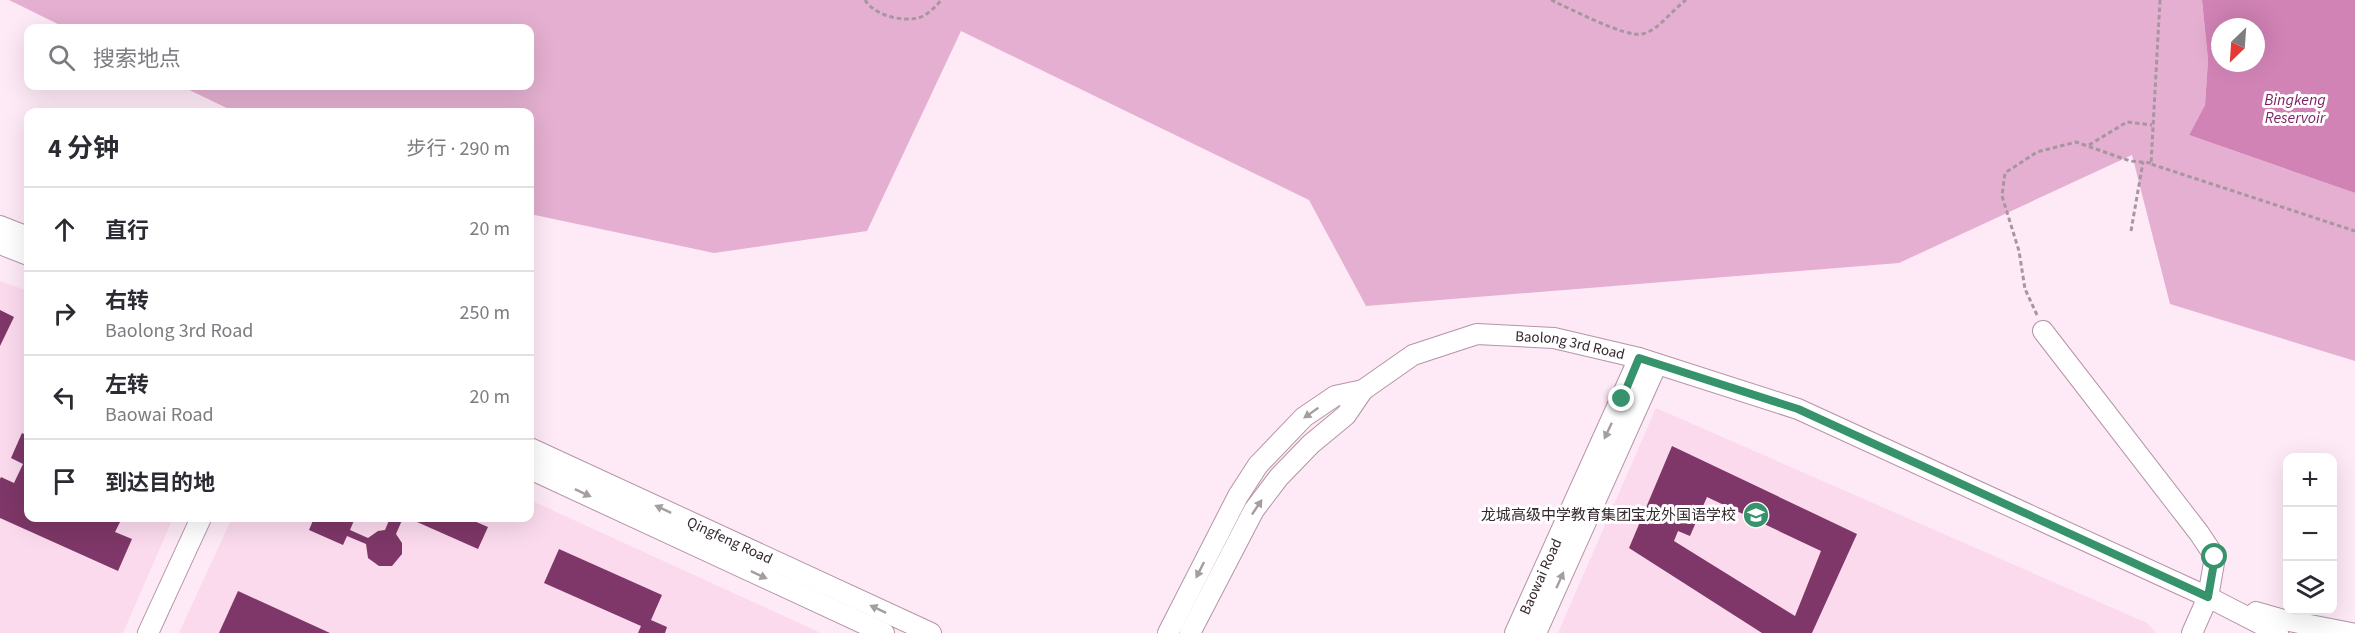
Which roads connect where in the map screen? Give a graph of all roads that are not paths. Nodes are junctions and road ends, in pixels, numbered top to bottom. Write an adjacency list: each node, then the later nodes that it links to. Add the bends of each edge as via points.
1 (0, 226): 2 (street)
2 (24, 235)
3 (0, 244): 4 (street)
4 (24, 253)
5 (2043, 331): 11 (street, via 2215,557)
6 (1648, 361): 7 (street, Baolong 3rd Road, via 1554,338 1477,334 1413,355); 11 (street, Baolong 3rd Road, via 1798,409); 17 (street, Baowai Road, one-way to 17); 18 (street, Baowai Road, one-way to 6)
7 (1364, 390): 15 (street, Baolong 3rd Road, one-way to 15, via 1335,396 1304,417 1258,465); 16 (street, Baolong 3rd Road, one-way to 7, via 1254,510 1279,477 1346,415)
8 (534, 450): 14 (street, Qingfeng Road, one-way to 8)
9 (534, 471): 13 (street, Qingfeng Road, one-way to 13)
10 (199, 522): 12 (street)
11 (2208, 597): 19 (street); 20 (street); 21 (street, via 2284,620)
12 (148, 633)
13 (884, 633)
14 (931, 633)
15 (1168, 633)
16 (1190, 633)
17 (1515, 633)
18 (1536, 633)
19 (2192, 633)
20 (2278, 633)
21 (2351, 633)

